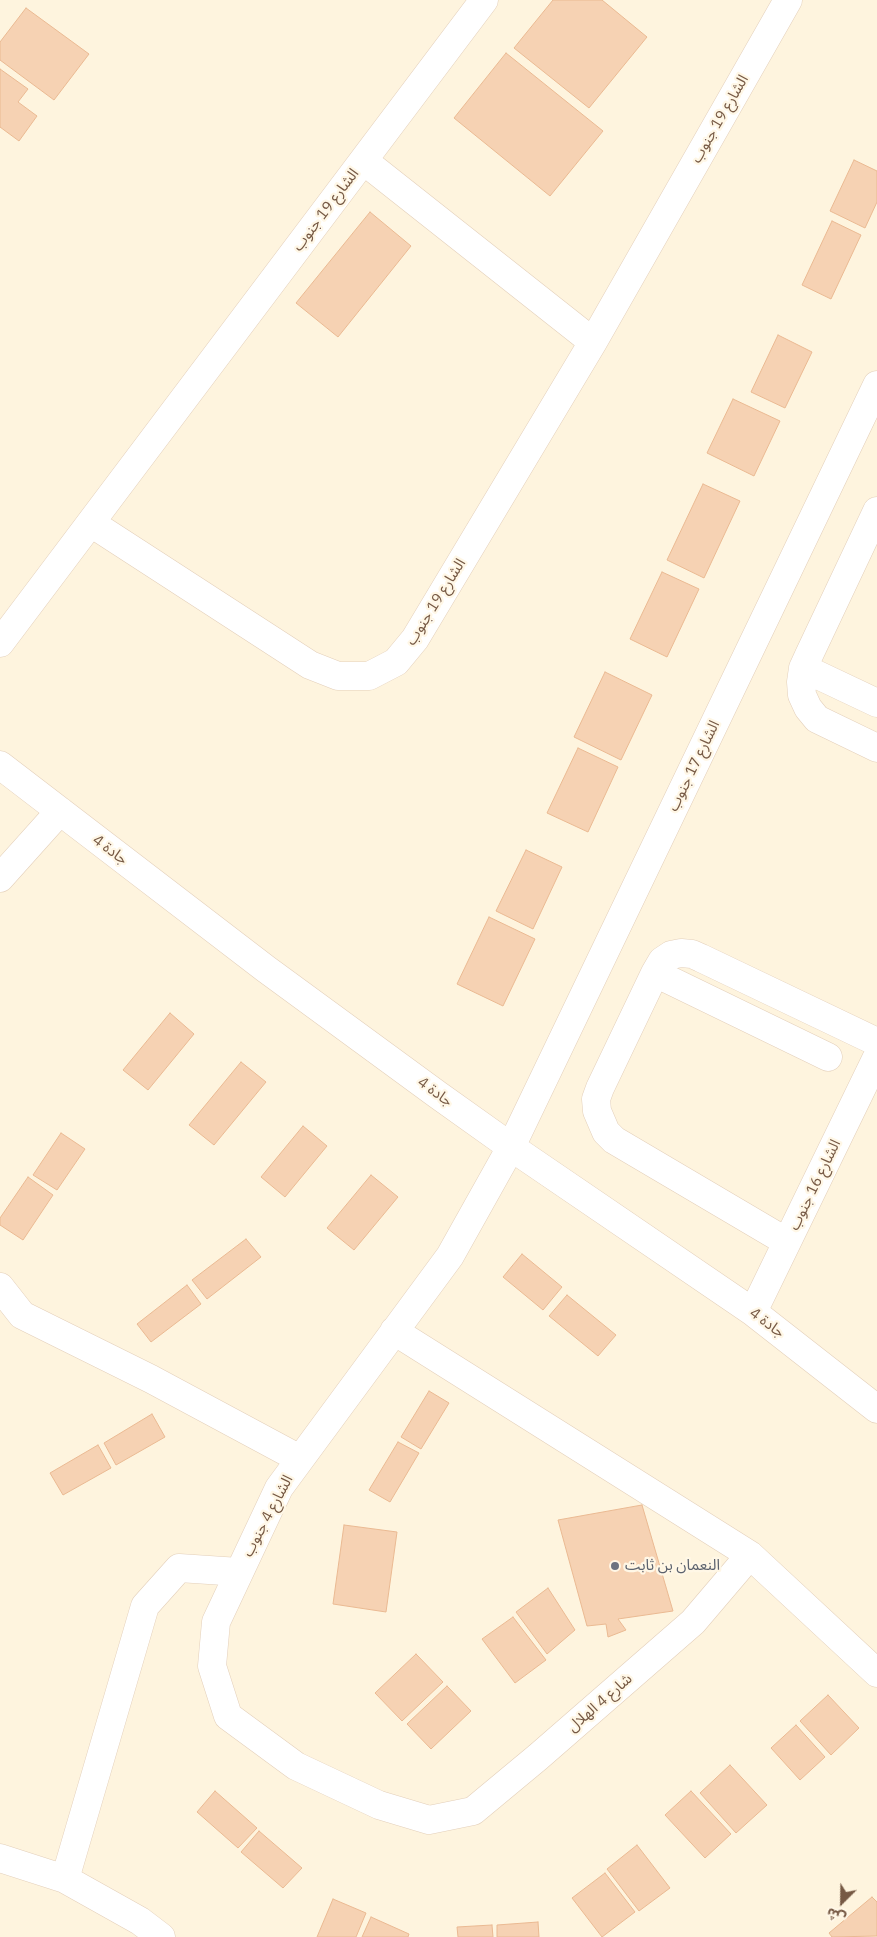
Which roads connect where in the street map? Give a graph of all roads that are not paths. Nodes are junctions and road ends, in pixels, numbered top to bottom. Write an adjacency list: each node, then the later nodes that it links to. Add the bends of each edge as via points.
1 (484, 0): 3 (street, الشارع 19 جنوب)
2 (788, 0): 4 (street, الشارع 19 جنوب)
3 (364, 161): 4 (street, الشارع 19 جنوب); 7 (street, الشارع 19 جنوب)
4 (593, 342): 7 (street, الشارع 19 جنوب, via 416,639 396,662 369,676 338,676 310,665)
5 (877, 385): 19 (street, الشارع 17 جنوب)
6 (877, 511): 9 (street)
7 (91, 523): 8 (street, الشارع 19 جنوب)
8 (0, 643)
9 (803, 668): 10 (street); 11 (street, via 802,696 812,713 829,725)
10 (877, 703)
11 (877, 748)
12 (0, 765): 13 (street, جادة 4)
13 (60, 812): 14 (street); 19 (street, جادة 4)
14 (0, 878)
15 (655, 973): 16 (street, via 662,961 671,956 692,954); 17 (street); 20 (street, via 600,1088 596,1105 600,1122 606,1132 624,1147)
16 (877, 1042)
17 (828, 1057)
18 (877, 1057): 20 (street, الشارع 16 جنوب)
19 (511, 1147): 22 (street, جادة 4); 24 (street, الشارع 4 جنوب, via 450,1256)
20 (787, 1242): 22 (street, الشارع 16 جنوب)
21 (0, 1287): 23 (street)
22 (753, 1312): 25 (street, جادة 4)
23 (11, 1320): 26 (street, via 151,1380)
24 (394, 1331): 26 (street, الشارع 4 جنوب); 27 (street)
25 (877, 1409)
26 (300, 1459): 28 (street, الشارع 4 جنوب, via 279,1488)
27 (750, 1555): 29 (street); 30 (street, شارع 4 الهلال, via 693,1622 473,1811)
28 (239, 1572): 30 (street, الشارع 4 جنوب, via 216,1622 212,1666 228,1716 296,1766 380,1805); 32 (street, via 179,1568 144,1606)
29 (877, 1673)
30 (429, 1820)
31 (0, 1858): 32 (street)
32 (65, 1879): 33 (street, via 140,1920)
33 (161, 1937)

